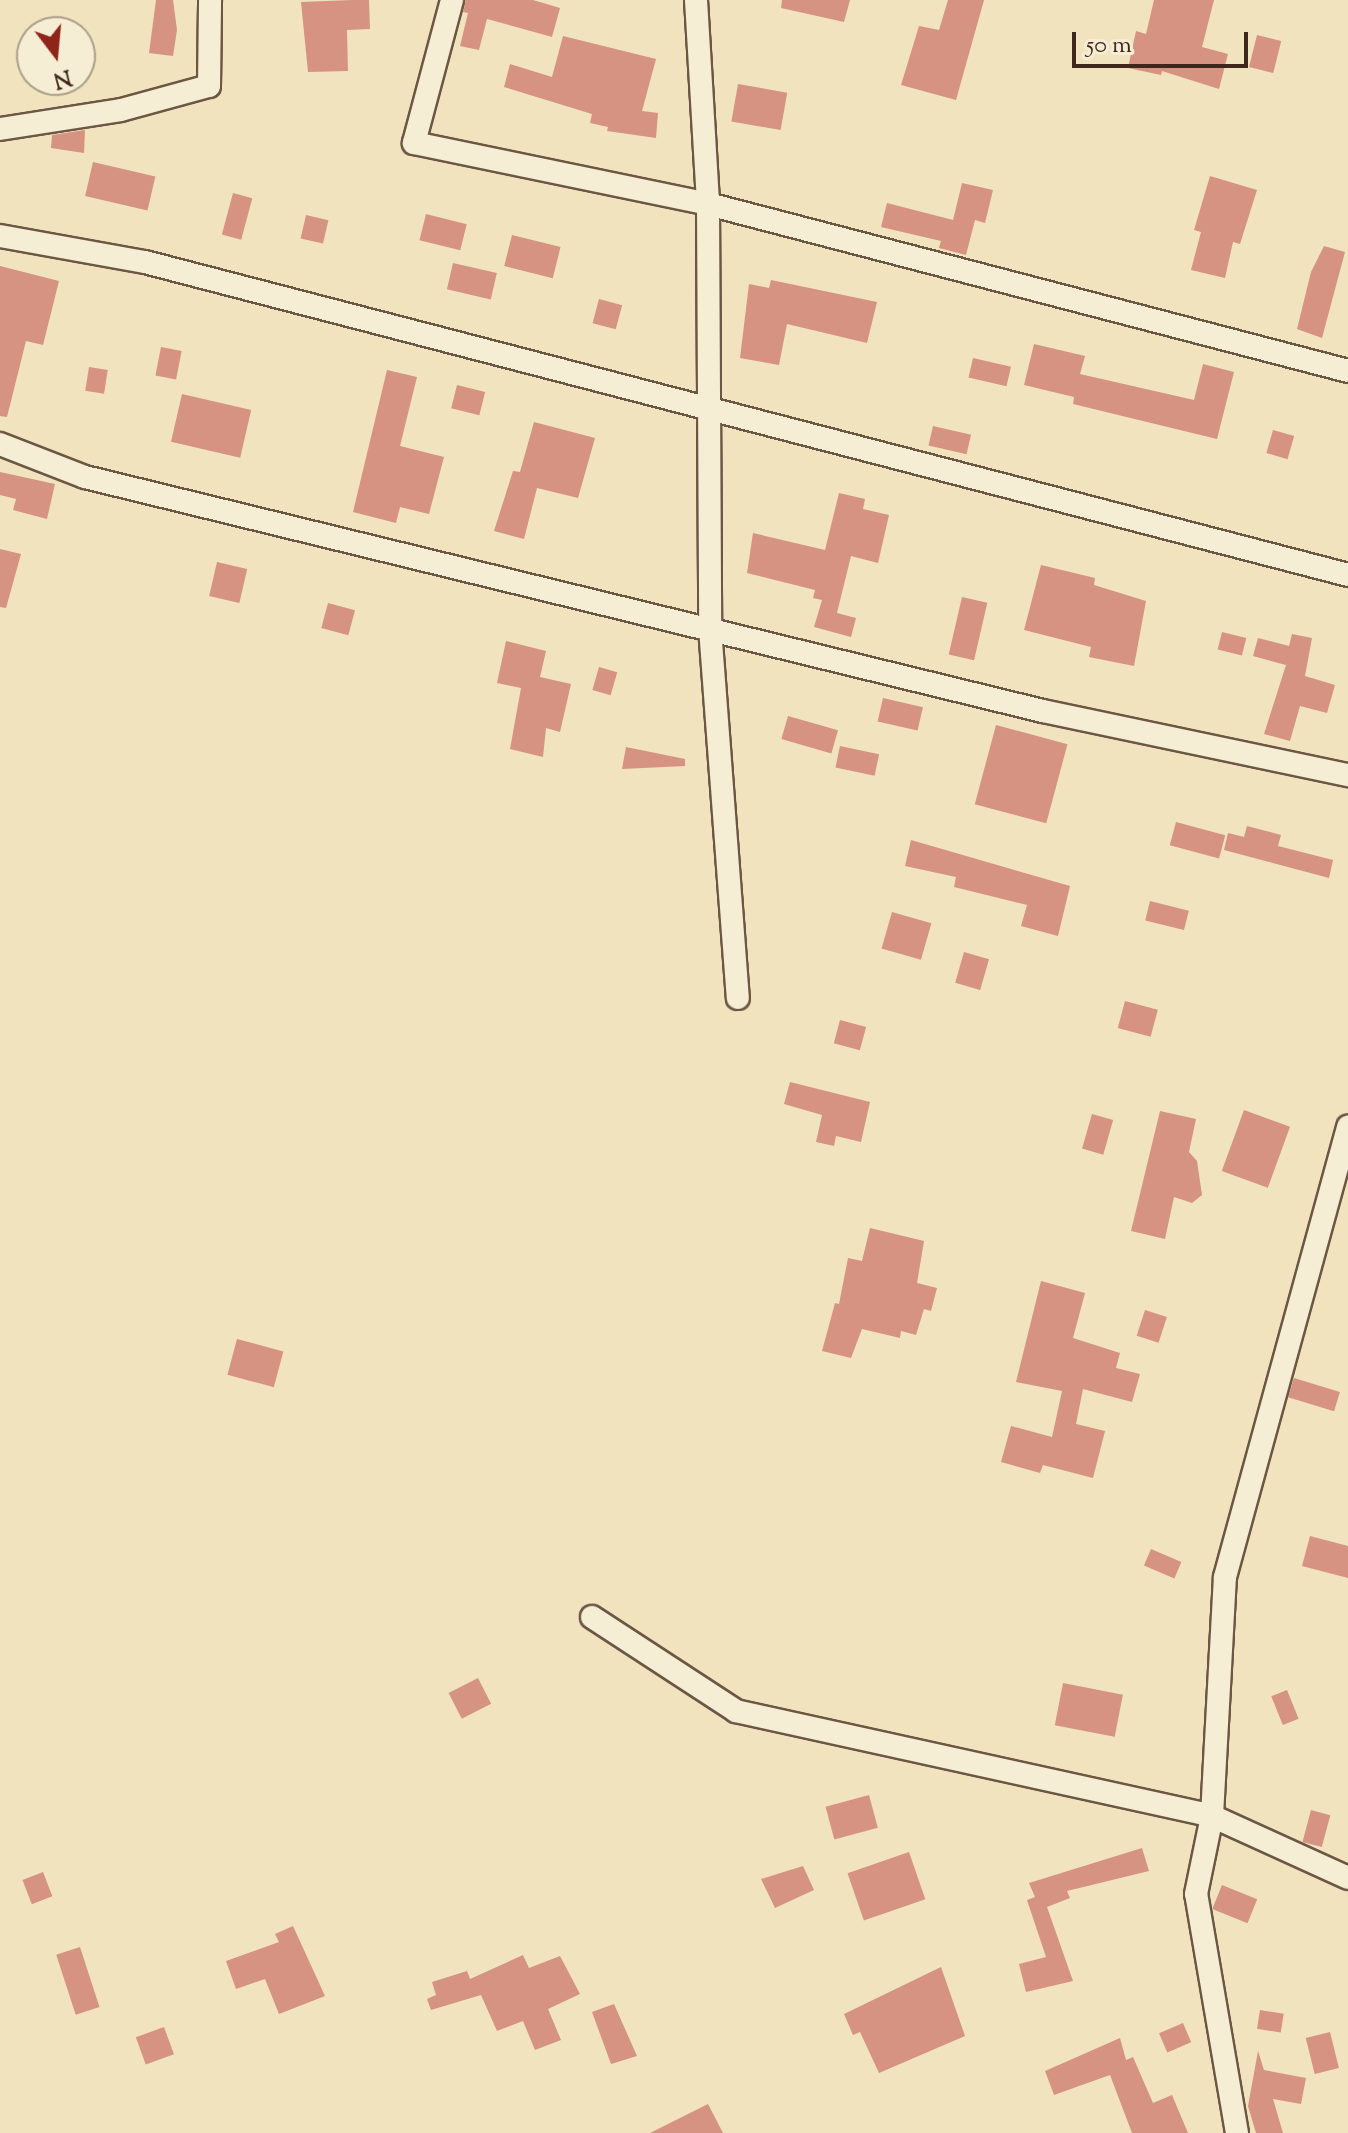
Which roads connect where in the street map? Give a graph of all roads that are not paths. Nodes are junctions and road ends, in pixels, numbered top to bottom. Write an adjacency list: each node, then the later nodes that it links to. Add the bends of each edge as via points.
1 (210, 0): 4 (street, via 209,86 121,110)
2 (452, 0): 5 (street, via 414,143)
3 (696, 0): 5 (street)
4 (0, 129)
5 (708, 204): 7 (street); 8 (street)
6 (0, 236): 8 (street, via 145,262)
7 (1348, 371)
8 (709, 411): 10 (street); 11 (street)
9 (0, 444): 11 (street, via 85,477)
10 (1348, 575)
11 (710, 628): 12 (street, via 1043,711); 13 (street)
12 (1348, 775)
13 (738, 998)
14 (1348, 1126): 16 (street, via 1225,1577)
15 (592, 1617): 16 (street, via 736,1711)
16 (1212, 1816): 17 (street); 18 (street, via 1196,1894)
17 (1348, 1878)
18 (1237, 2133)

